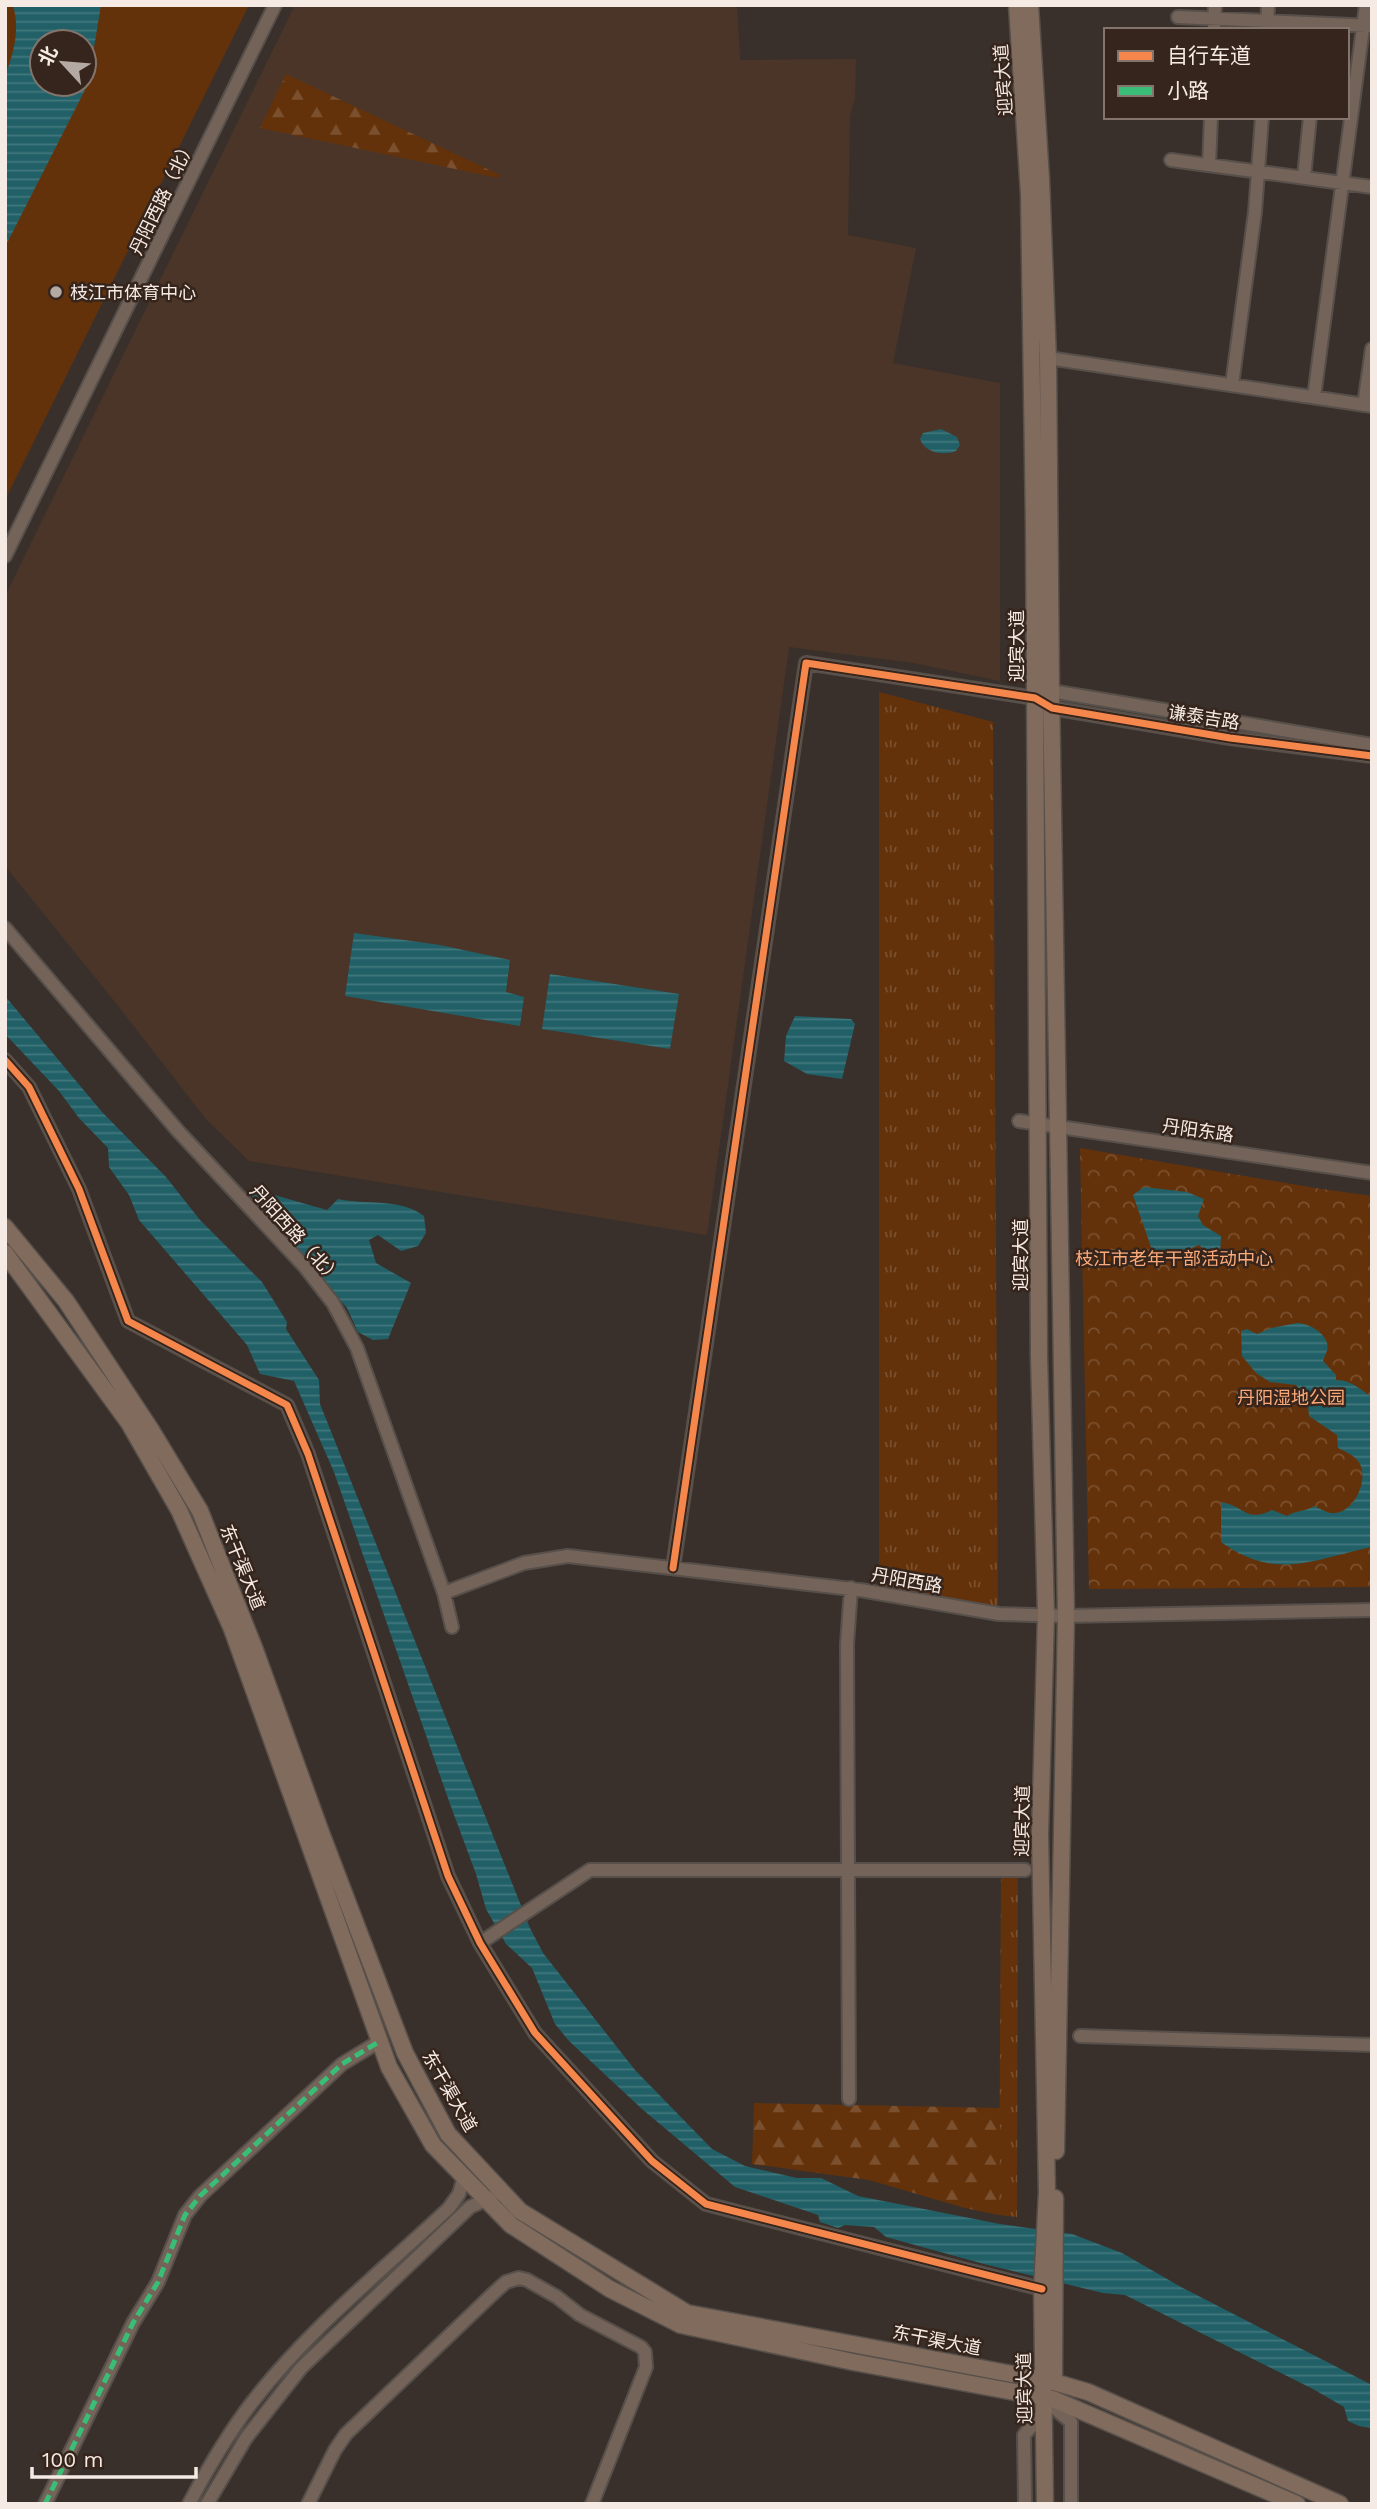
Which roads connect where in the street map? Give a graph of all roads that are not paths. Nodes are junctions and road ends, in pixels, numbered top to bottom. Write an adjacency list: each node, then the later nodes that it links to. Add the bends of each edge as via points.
1 (275, 5): 25 (street, 丹阳西路（北）)
2 (1017, 5): 26 (main road, 迎宾大道, via 1029,194)
3 (1030, 5): 21 (main road, 迎宾大道)
4 (1268, 5): 8 (street)
5 (1366, 5): 9 (street)
6 (1178, 17): 7 (street)
7 (1214, 18): 8 (street)
8 (1267, 25): 10 (street)
9 (1367, 26): 10 (street); 18 (street)
10 (1319, 27)
11 (1211, 119): 15 (street)
12 (1262, 119): 16 (street)
13 (1310, 119): 17 (street)
14 (1171, 160): 15 (street)
15 (1209, 165): 16 (street)
16 (1258, 171): 17 (street); 22 (street)
17 (1304, 177): 18 (street)
18 (1342, 183): 19 (street); 23 (street)
19 (1372, 187)
20 (1372, 349): 24 (street)
21 (1048, 358): 22 (street); 26 (main road, 迎宾大道)
22 (1232, 385): 23 (street)
23 (1314, 397): 24 (street)
24 (1368, 406)
25 (5, 556)
26 (1046, 699): 27 (street, 谦泰吉路); 28 (street, 谦泰吉路, via 1230,738); 32 (main road, 迎宾大道); 33 (main road, 迎宾大道); 37 (street, via 806,663)
27 (1372, 745)
28 (1372, 756)
29 (5, 929): 39 (street, 丹阳西路（北）, via 177,1131 333,1303 357,1348)
30 (5, 1060): 46 (street, via 29,1087 79,1189 128,1321 287,1405 308,1454 448,1876)
31 (1019, 1121): 32 (street, 丹阳东路)
32 (1038, 1126): 33 (street, 丹阳东路); 41 (main road, 迎宾大道)
33 (1057, 1127): 34 (street, 丹阳东路); 42 (main road, 迎宾大道)
34 (1372, 1173)
35 (5, 1227): 53 (main road, 东干渠大道, via 66,1301 200,1511 405,2053 448,2134)
36 (5, 1253): 48 (main road, 东干渠大道, via 129,1423 179,1510 232,1629)
37 (673, 1568): 38 (street, 丹阳西路); 39 (street, 丹阳西路, via 568,1556 524,1563)
38 (852, 1588): 41 (street, 丹阳西路, via 999,1614); 44 (street, via 847,1644)
39 (444, 1593): 43 (street, 丹阳西路（北）)
40 (1372, 1610): 42 (street, 丹阳西路)
41 (1046, 1615): 42 (street, 丹阳西路); 54 (main road, 迎宾大道, via 1041,1834)
42 (1066, 1616): 54 (main road, 迎宾大道)
43 (452, 1627)
44 (849, 1870): 45 (street); 46 (street, via 590,1870); 50 (street)
45 (1025, 1870)
46 (480, 1943): 55 (street, via 535,2033 652,2161 706,2204)
47 (1080, 2036): 49 (street)
48 (380, 2042): 51 (main road, 东干渠大道, via 433,2145); 58 (street, via 319,2084 185,2215 158,2282 133,2323)
49 (1372, 2045)
50 (849, 2099)
51 (464, 2177): 52 (main road, 东干渠大道); 59 (street, via 449,2208 290,2358 254,2399)
52 (485, 2198): 53 (street); 57 (main road, 东干渠大道, via 511,2225 588,2275 681,2325); 60 (street, via 449,2226 300,2368 246,2438)
53 (509, 2200): 56 (main road, 东干渠大道, via 687,2313)
54 (1050, 2216): 55 (main road, 迎宾大道)
55 (1046, 2279): 56 (main road, 迎宾大道)
56 (1048, 2381): 57 (main road, 迎宾大道); 68 (main road, 东干渠大道, via 1088,2392)
57 (1048, 2404): 63 (street, via 1024,2435); 64 (main road, 迎宾大道); 65 (main road, 迎宾大道); 66 (street, via 1071,2422); 67 (main road, 东干渠大道)
58 (45, 2504)
59 (189, 2504)
60 (207, 2504)
61 (308, 2504): 62 (street, via 346,2434 506,2282 519,2278 645,2352 646,2367)
62 (592, 2504)
63 (1025, 2504)
64 (1045, 2504)
65 (1054, 2504)
66 (1071, 2504)
67 (1297, 2504)
68 (1340, 2504)

